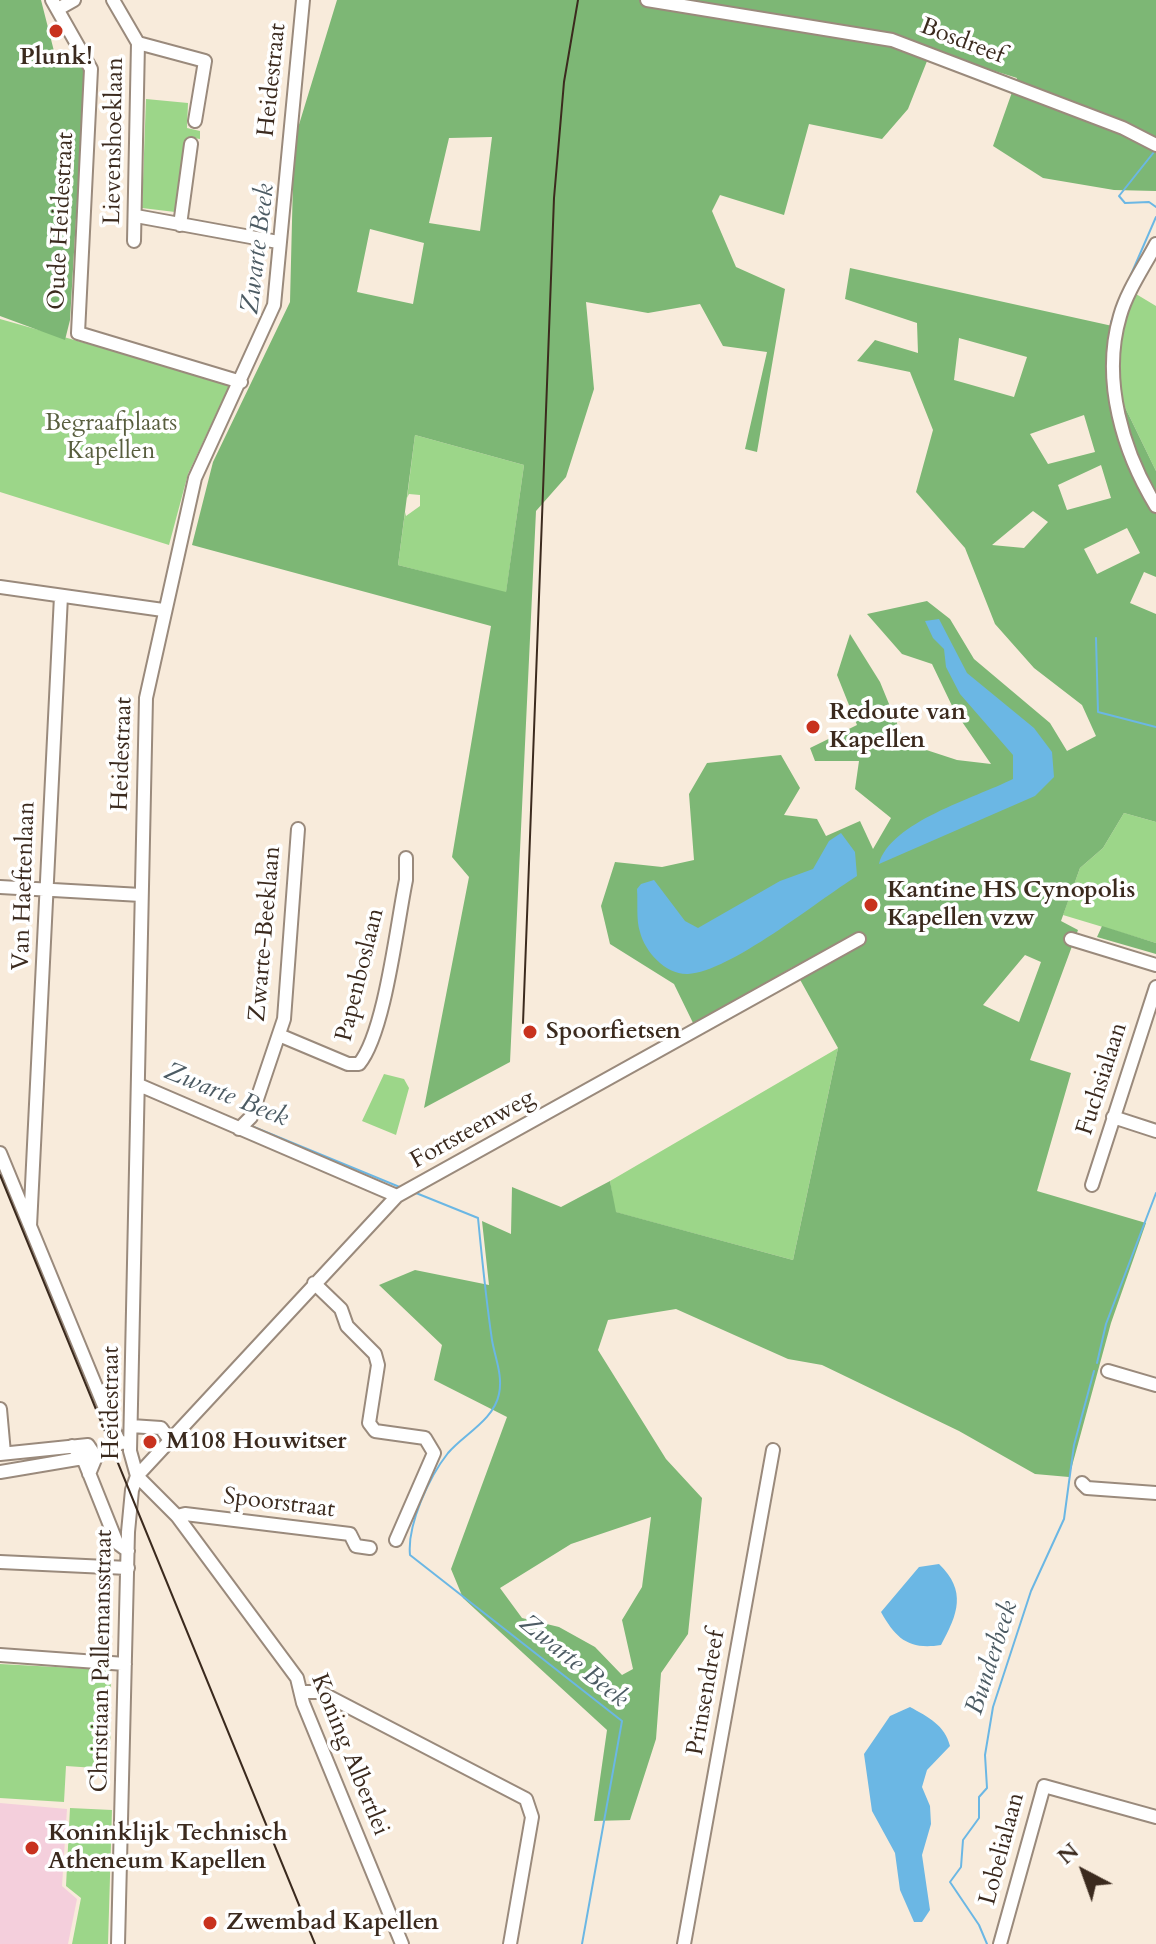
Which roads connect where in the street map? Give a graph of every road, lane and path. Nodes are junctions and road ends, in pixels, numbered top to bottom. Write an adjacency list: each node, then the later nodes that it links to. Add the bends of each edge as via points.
1 (74, 0): 5 (street)
2 (113, 0): 6 (street, Lievenshoeklaan)
3 (303, 0): 13 (street, Heidestraat)
4 (647, 0): 9 (street, Bosdreef, via 892,40)
5 (55, 5): 15 (street, Oude Heidestraat, via 91,69 78,333)
6 (138, 43): 7 (street, via 205,61); 10 (street, Lievenshoeklaan)
7 (195, 121)
8 (191, 144): 11 (street)
9 (1156, 145)
10 (136, 216): 11 (street); 12 (street, Lievenshoeklaan)
11 (180, 225): 13 (street)
12 (134, 241)
13 (278, 242): 15 (street, Heidestraat, via 274,305)
14 (1156, 244): 16 (street, via 1125,302 1115,343 1125,447)
15 (241, 382): 19 (street, Heidestraat, via 195,478)
16 (1156, 506)
17 (0, 587): 18 (street)
18 (61, 596): 19 (street); 23 (street, Van Haeftenlaan)
19 (163, 610): 24 (street, Heidestraat, via 144,721)
20 (298, 829): 29 (street, Zwarte-Beeklaan)
21 (406, 858): 29 (street, Papenboslaan, via 378,1020 359,1064)
22 (0, 887): 23 (street)
23 (48, 889): 24 (street); 37 (street, Van Haeftenlaan)
24 (141, 895): 30 (street, Heidestraat)
25 (859, 939): 36 (street, Fortsteenweg)
26 (1071, 939): 27 (street)
27 (1156, 965)
28 (1156, 987): 31 (street, Fuchsialaan)
29 (279, 1035): 32 (street, Zwarte-Beeklaan, via 251,1117)
30 (139, 1085): 32 (street); 42 (street, Heidestraat)
31 (1113, 1117): 33 (street); 35 (street, Fuchsialaan)
32 (239, 1129): 36 (street)
33 (1156, 1131)
34 (0, 1153): 37 (street)
35 (1092, 1185)
36 (397, 1196): 38 (street, Fortsteenweg)
37 (30, 1226): 44 (street, via 116,1435 120,1443)
38 (314, 1283): 43 (street, Fortsteenweg); 57 (street, via 375,1354 369,1423 375,1431 425,1438 434,1453)
39 (1108, 1371): 40 (street)
40 (1156, 1385)
41 (0, 1409): 47 (street)
42 (131, 1426): 43 (street, via 161,1428); 44 (street, Heidestraat)
43 (169, 1439): 51 (street, Fortsteenweg)
44 (129, 1442): 51 (street, Heidestraat)
45 (72, 1446): 47 (street); 48 (street); 50 (street, via 92,1447 96,1457)
46 (773, 1450): 69 (street, Prinsendreef)
47 (2, 1453)
48 (83, 1458): 49 (street); 50 (street)
49 (0, 1472)
50 (89, 1474): 55 (street)
51 (137, 1476): 54 (street, Heidestraat); 56 (street, Christiaan Pallemansstraat)
52 (1082, 1483): 53 (street, via 1087,1488)
53 (1156, 1493)
54 (177, 1516): 58 (street, Spoorstraat, via 350,1534 356,1546); 64 (street, Koning Albertlei, via 288,1665)
55 (113, 1526): 56 (street); 59 (street, via 117,1543)
56 (128, 1532): 59 (street, Christiaan Pallemansstraat)
57 (396, 1540)
58 (370, 1548)
59 (128, 1551): 61 (street, Christiaan Pallemansstraat)
60 (0, 1562): 61 (street)
61 (128, 1568): 63 (street, Christiaan Pallemansstraat)
62 (0, 1655): 63 (street)
63 (125, 1664): 66 (street, Christiaan Pallemansstraat)
64 (301, 1692): 67 (street, Koning Albertlei); 68 (street, via 320,1692 526,1799 532,1817)
65 (1156, 1817): 70 (street, Lobelialaan, via 1044,1786)
66 (118, 1944)
67 (402, 1944)
68 (510, 1944)
69 (684, 1944)
70 (1000, 1944)

